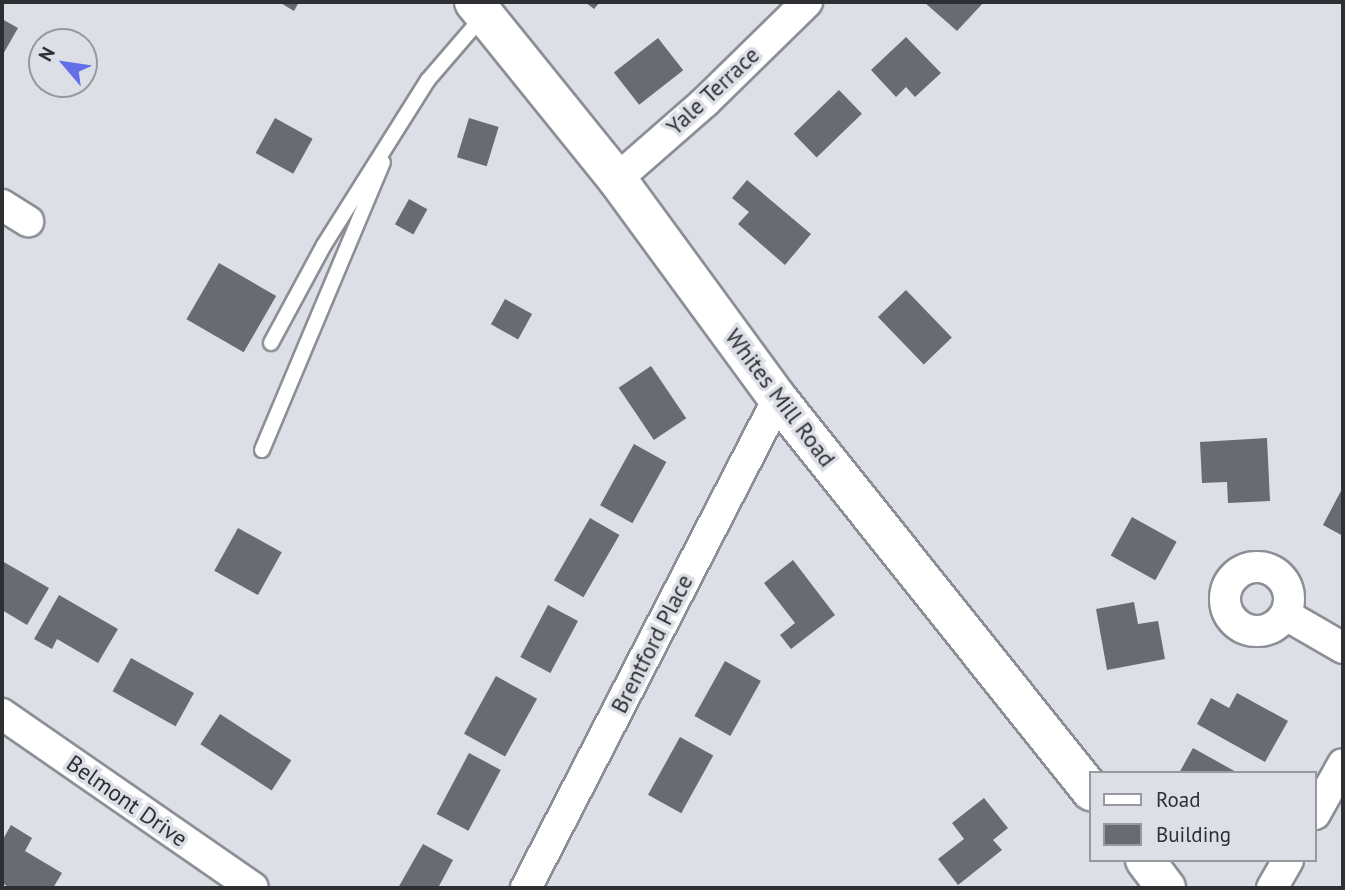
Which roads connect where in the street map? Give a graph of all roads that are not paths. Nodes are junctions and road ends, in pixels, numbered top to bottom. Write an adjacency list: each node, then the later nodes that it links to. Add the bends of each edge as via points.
1 (807, 2): 4 (street, Yale Terrace, via 705,102)
2 (479, 8): 3 (lane); 4 (street, Whites Mill Road)
3 (392, 137): 7 (lane, via 324,245); 9 (lane, via 366,212)
4 (617, 178): 8 (street, Whites Mill Road)
5 (2, 205): 6 (street)
6 (29, 221)
7 (271, 343)
8 (778, 399): 14 (street, Whites Mill Road); 19 (street, Brentford Place)
9 (262, 450)
10 (1286, 615): 11 (street)
11 (1343, 648)
12 (2, 714): 18 (street, Belmont Drive)
13 (1343, 764): 15 (street)
14 (1090, 790)
15 (1317, 810)
16 (1146, 862): 20 (street)
17 (1287, 862): 21 (street)
18 (253, 888)
19 (526, 888)
20 (1166, 888)
21 (1272, 888)

